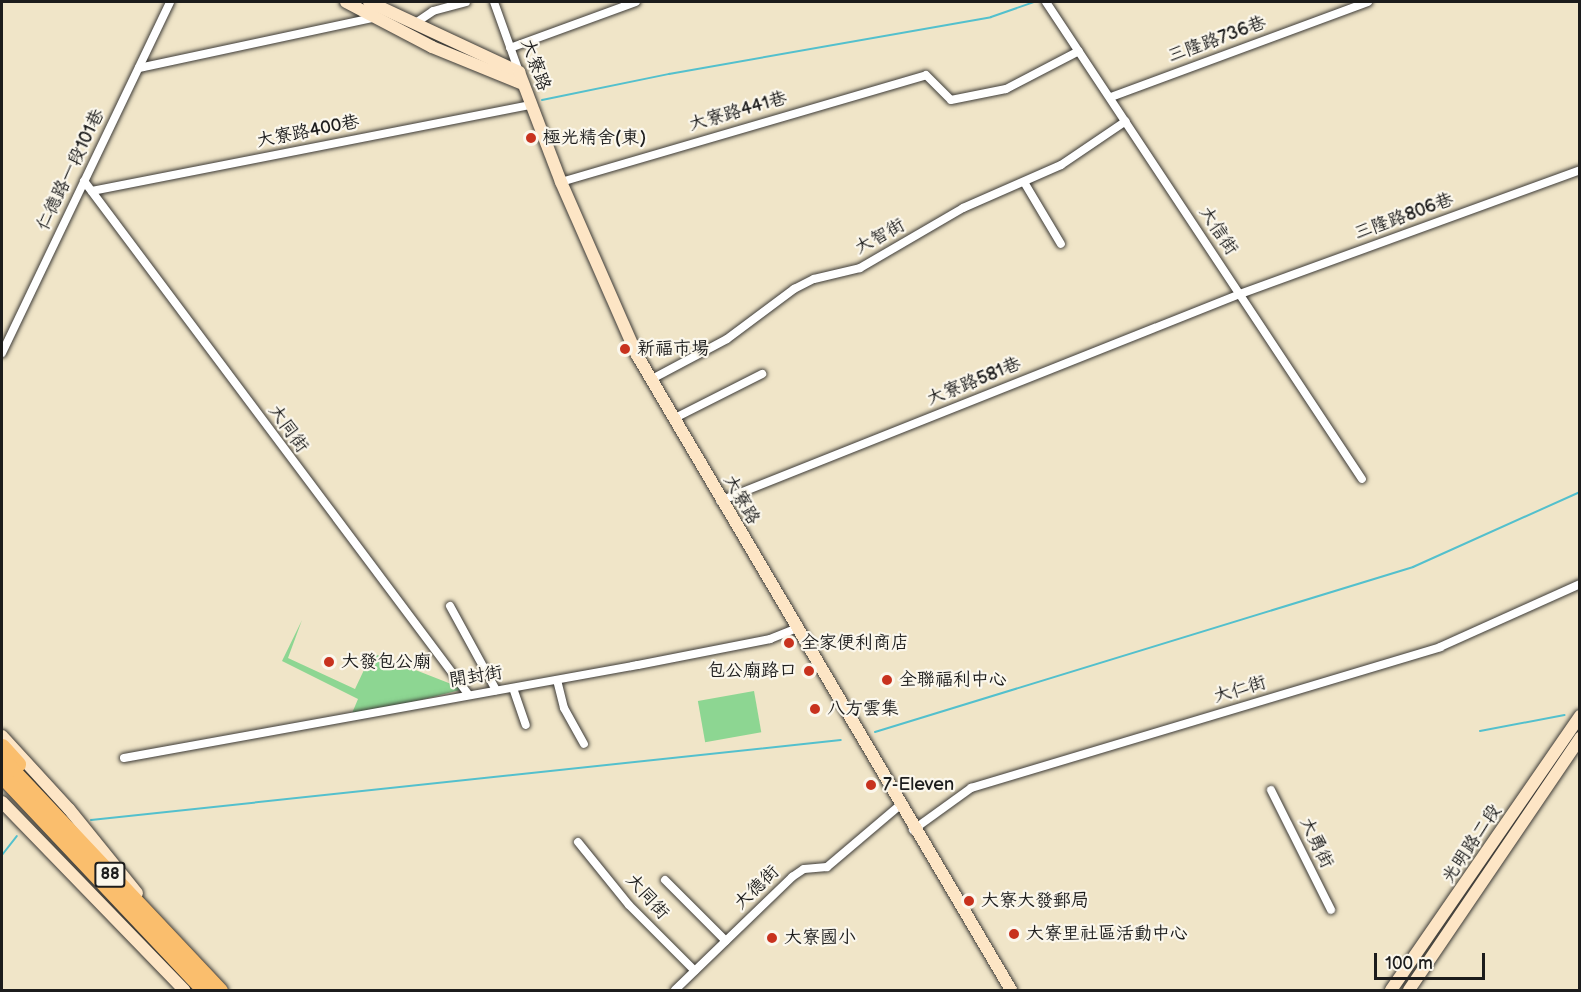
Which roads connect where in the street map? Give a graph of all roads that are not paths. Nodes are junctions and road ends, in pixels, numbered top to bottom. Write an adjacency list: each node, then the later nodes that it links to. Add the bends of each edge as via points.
1 (170, 2): 13 (street, 仁德路一段101巷)
2 (346, 2): 9 (street)
3 (369, 2): 10 (street)
4 (466, 2): 10 (street, via 432,10)
5 (494, 2): 11 (street, 大寮路)
6 (636, 2): 11 (street)
7 (1046, 2): 12 (street, 大信街)
8 (1368, 2): 15 (street, 三隆路736巷)
9 (378, 17): 13 (street); 14 (street, via 432,46)
10 (414, 24): 14 (street)
11 (510, 48): 14 (street, 大寮路)
12 (1079, 51): 15 (street, 大信街); 20 (street, 大寮路441巷, via 1006,89 951,99 926,75)
13 (139, 68): 19 (street, 仁德路一段101巷)
14 (521, 78): 16 (street, 大寮路)
15 (1111, 97): 17 (street, 大信街)
16 (531, 105): 20 (street, 大寮路); 22 (street, 大寮路400巷)
17 (1126, 121): 21 (street, 大智街, via 1061,165); 24 (street, 大信街)
18 (1580, 170): 24 (street, 三隆路806巷)
19 (84, 181): 22 (street, 大同街); 25 (street, 仁德路一段101巷)
20 (561, 182): 27 (street, 大寮路)
21 (1024, 182): 23 (street); 27 (street, 大智街, via 963,208 860,268 814,279 794,289 727,339)
22 (92, 191): 37 (street, 大同街)
23 (1061, 244)
24 (1240, 294): 29 (street, 大信街); 30 (street, 大寮路581巷)
25 (2, 353)
26 (762, 374): 28 (street)
27 (650, 380): 28 (street, 大寮路)
28 (673, 419): 30 (street, 大寮路)
29 (1362, 479)
30 (720, 501): 33 (street, 大寮路)
31 (1580, 584): 51 (street, 大仁街, via 1440,647 971,788)
32 (450, 606): 36 (street)
33 (795, 629): 34 (street, 開封街, via 770,639); 50 (street, 大寮路)
34 (556, 680): 35 (street, 開封街); 42 (street, via 564,708)
35 (513, 688): 36 (street, 開封街); 39 (street)
36 (496, 690): 37 (street, 開封街)
37 (468, 694): 44 (street, 開封街)
38 (1580, 716): 64 (street, 光明路二段)
39 (526, 725)
40 (2, 736): 61 (street, via 69,809 136,892)
41 (1580, 738): 65 (street, 光明路二段)
42 (584, 744)
43 (2, 746): 54 (highway)
44 (124, 758)
45 (2, 759): 54 (highway, 88)
46 (2, 776): 58 (highway, 88)
47 (2, 790): 58 (highway)
48 (1271, 790): 55 (street, 大勇街)
49 (2, 802): 58 (street)
50 (899, 806): 51 (street, 大寮路); 56 (street, 大德街, via 827,867 804,869 792,877)
51 (913, 830): 63 (street, 大寮路)
52 (578, 842): 57 (street, 大同街, via 629,905)
53 (665, 880): 56 (street)
54 (129, 894): 60 (highway, 88)
55 (1331, 910)
56 (726, 941): 57 (street, 大德街)
57 (694, 971): 62 (street, 大德街)
58 (188, 984): 59 (highway, 88)
59 (204, 990)
60 (220, 990)
61 (229, 990)
62 (675, 990)
63 (1010, 990)
64 (1391, 990)
65 (1410, 990)

